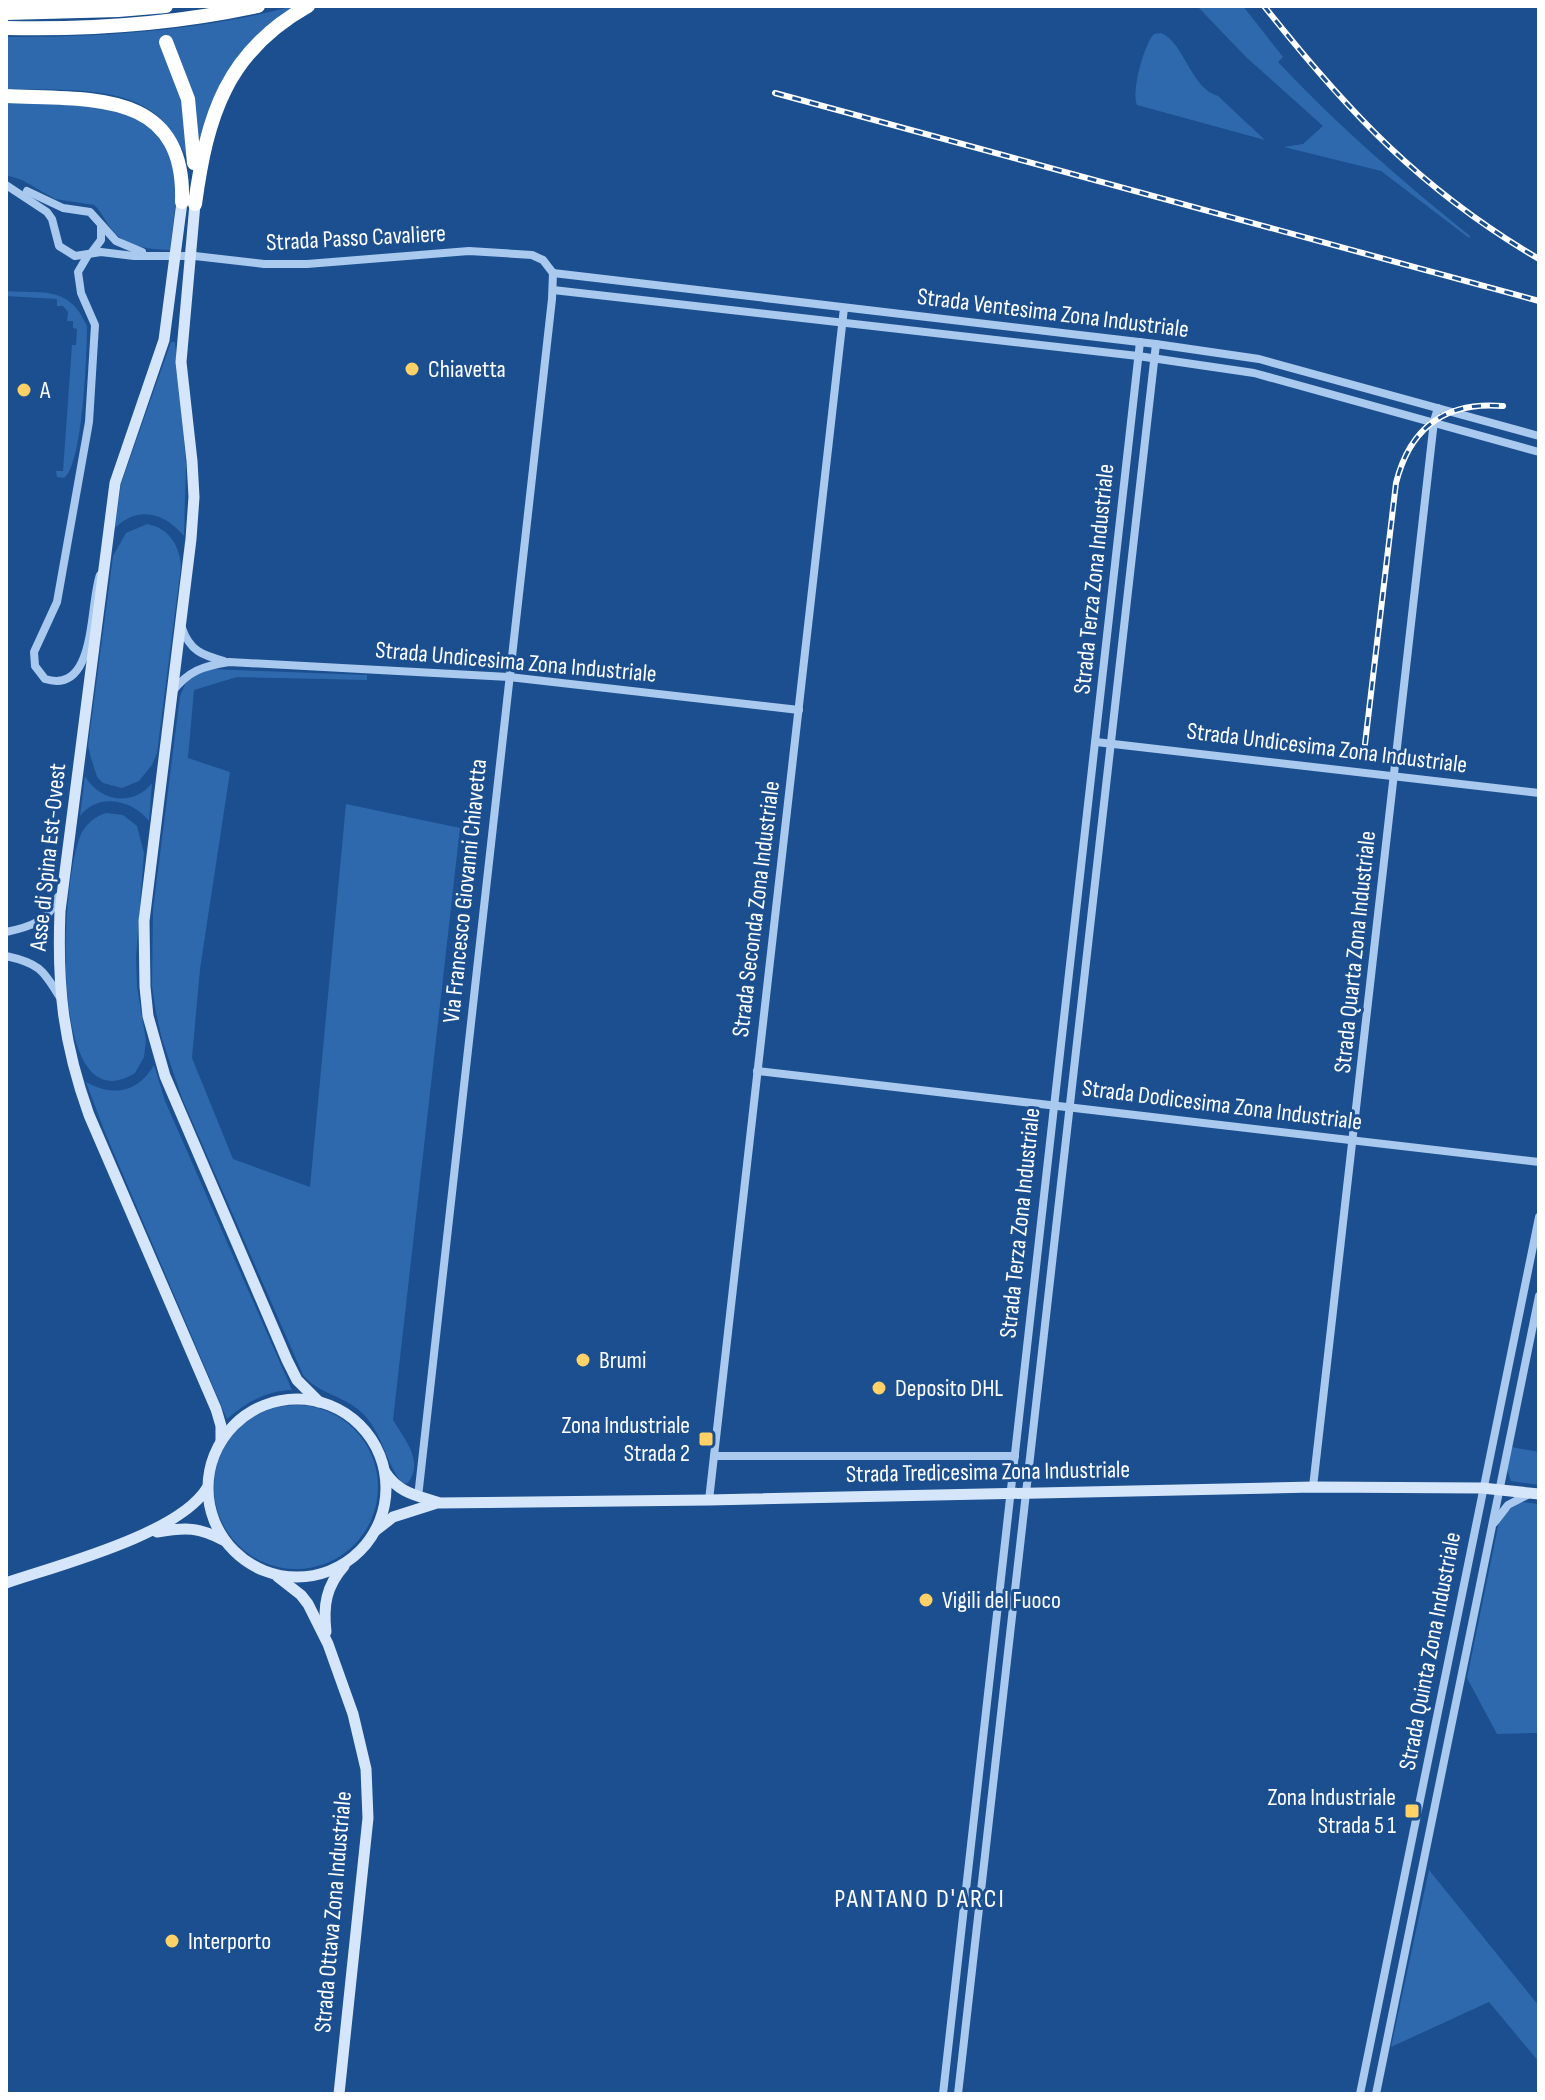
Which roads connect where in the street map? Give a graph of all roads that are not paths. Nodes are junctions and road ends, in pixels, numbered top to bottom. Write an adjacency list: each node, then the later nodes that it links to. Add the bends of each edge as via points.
1 (166, 6): 4 (highway)
2 (258, 6): 5 (highway, via 149,24)
3 (308, 6): 9 (highway, via 271,31 228,83)
4 (6, 13)
5 (6, 28)
6 (166, 42): 9 (highway, via 188,99 192,127)
7 (6, 96): 9 (highway, via 103,101 136,111 171,143)
8 (6, 185): 10 (street); 12 (street, via 42,207)
9 (188, 203): 41 (main road, Asse di Spina Est-Ovest, via 164,340 115,483); 42 (main road, via 181,362 194,497)
10 (74, 210): 11 (street, via 90,212); 12 (street, via 62,216)
11 (101, 225): 13 (street, via 101,240); 14 (street, via 131,250)
12 (55, 229): 13 (street, via 64,251 75,256)
13 (90, 253): 14 (street); 41 (street, via 78,272 95,325 89,422 57,602 34,652 35,666 45,679 64,682 76,674)
14 (154, 255): 15 (street, Strada Passo Cavaliere, via 307,264 433,253 518,253 543,260)
15 (553, 273): 16 (street, Via Francesco Giovanni Chiavetta); 17 (street, Strada Ventesima Zona Industriale)
16 (553, 290): 18 (street, Strada Ventesima Zona Industriale); 44 (street, Via Francesco Giovanni Chiavetta)
17 (844, 308): 18 (street, Strada Seconda Zona Industriale); 19 (street, Strada Ventesima Zona Industriale)
18 (842, 322): 21 (street, Strada Ventesima Zona Industriale); 48 (street, Strada Seconda Zona Industriale)
19 (1008, 327): 20 (street, Strada Ventesima Zona Industriale); 21 (street)
20 (1073, 334): 22 (street, Strada Ventesima Zona Industriale); 24 (street)
21 (1006, 341): 24 (street, Strada Ventesima Zona Industriale)
22 (1140, 342): 23 (street, Strada Ventesima Zona Industriale); 25 (street, Strada Terza Zona Industriale)
23 (1156, 344): 26 (street, Strada Terza Zona Industriale); 27 (street, Strada Ventesima Zona Industriale, via 1259,359)
24 (1071, 348): 25 (street, Strada Ventesima Zona Industriale)
25 (1138, 356): 26 (street, Strada Ventesima Zona Industriale); 29 (street, Strada Terza Zona Industriale)
26 (1154, 358): 28 (street, Strada Ventesima Zona Industriale, via 1254,373); 30 (street, Strada Terza Zona Industriale)
27 (1331, 379): 28 (street); 31 (street, Strada Ventesima Zona Industriale)
28 (1328, 393): 32 (street, Strada Ventesima Zona Industriale)
29 (1134, 399): 30 (street); 39 (street, Strada Terza Zona Industriale)
30 (1149, 401): 40 (street, Strada Terza Zona Industriale)
31 (1438, 408): 32 (street, Strada Quarta Zona Industriale); 33 (street, Strada Ventesima Zona Industriale)
32 (1434, 421): 36 (street, Strada Ventesima Zona Industriale); 51 (street, Strada Quarta Zona Industriale)
33 (1491, 423): 34 (street, Strada Ventesima Zona Industriale); 36 (street)
34 (1521, 432): 35 (street, Strada Ventesima Zona Industriale); 37 (street)
35 (1539, 436)
36 (1487, 437): 37 (street, Strada Ventesima Zona Industriale)
37 (1517, 446): 38 (street, Strada Ventesima Zona Industriale)
38 (1539, 452)
39 (1125, 483): 40 (street); 46 (street, Strada Terza Zona Industriale)
40 (1139, 485): 47 (street, Strada Terza Zona Industriale)
41 (104, 563): 53 (main road, Asse di Spina Est-Ovest)
42 (180, 621): 43 (street, via 196,652); 45 (main road)
43 (229, 662): 44 (street, Strada Undicesima Zona Industriale); 45 (street, via 199,668)
44 (509, 677): 48 (street, Strada Undicesima Zona Industriale); 80 (street, Via Francesco Giovanni Chiavetta)
45 (172, 693): 68 (main road, via 144,921 148,1016 165,1076 287,1360 297,1380)
46 (1101, 693): 47 (street); 49 (street, Strada Terza Zona Industriale)
47 (1116, 695): 50 (street, Strada Terza Zona Industriale)
48 (799, 710): 59 (street, Strada Seconda Zona Industriale)
49 (1096, 742): 50 (street, Strada Undicesima Zona Industriale); 55 (street, Strada Terza Zona Industriale)
50 (1111, 744): 51 (street, Strada Undicesima Zona Industriale); 56 (street, Strada Terza Zona Industriale)
51 (1394, 776): 52 (street, Strada Undicesima Zona Industriale); 62 (street, Strada Quarta Zona Industriale)
52 (1539, 793)
53 (64, 876): 54 (street, via 50,912 32,925); 58 (main road, Asse di Spina Est-Ovest)
54 (6, 932)
55 (1072, 942): 56 (street); 60 (street, Strada Terza Zona Industriale)
56 (1087, 944): 61 (street, Strada Terza Zona Industriale)
57 (6, 956): 58 (street, via 35,964)
58 (59, 997): 69 (main road, Asse di Spina Est-Ovest, via 89,1115 216,1409)
59 (757, 1071): 60 (street, Strada Dodicesima Zona Industriale); 70 (street, Strada Seconda Zona Industriale)
60 (1052, 1105): 61 (street, Strada Dodicesima Zona Industriale); 66 (street, Strada Terza Zona Industriale)
61 (1069, 1107): 62 (street, Strada Dodicesima Zona Industriale); 67 (street, Strada Terza Zona Industriale)
62 (1354, 1140): 63 (street, Strada Dodicesima Zona Industriale); 74 (street, Strada Quarta Zona Industriale)
63 (1539, 1162)
64 (1539, 1217): 75 (street, Strada Quinta Zona Industriale)
65 (1539, 1296): 76 (street, Strada Quinta Zona Industriale)
66 (1027, 1359): 67 (street); 71 (street, Strada Terza Zona Industriale)
67 (1042, 1362): 77 (street, Strada Terza Zona Industriale)
68 (319, 1402): 69 (main road, via 291,1399 264,1405 240,1419); 72 (main road, via 361,1426)
69 (221, 1440): 73 (main road)
70 (714, 1456): 71 (street); 81 (street, Strada Seconda Zona Industriale)
71 (1015, 1456): 78 (street, Strada Terza Zona Industriale)
72 (384, 1469): 80 (main road, via 402,1492); 84 (main road, via 385,1497)
73 (208, 1487): 85 (main road, via 193,1506); 86 (main road, via 212,1516)
74 (1313, 1487): 75 (main road, Strada Tredicesima Zona Industriale); 77 (main road, Strada Tredicesima Zona Industriale)
75 (1482, 1488): 76 (main road, Strada Tredicesima Zona Industriale); 96 (street, Strada Quinta Zona Industriale)
76 (1498, 1489): 79 (main road, Strada Tredicesima Zona Industriale); 83 (street, Strada Quinta Zona Industriale)
77 (1026, 1493): 78 (main road, Strada Tredicesima Zona Industriale); 92 (street, Strada Terza Zona Industriale)
78 (1011, 1494): 81 (main road, Strada Tredicesima Zona Industriale); 91 (street, Strada Terza Zona Industriale)
79 (1536, 1494): 83 (street, via 1503,1509)
80 (418, 1497): 82 (main road)
81 (709, 1500): 82 (main road, Strada Tredicesima Zona Industriale)
82 (437, 1503): 84 (main road, via 393,1517)
83 (1492, 1527): 97 (street, Strada Quinta Zona Industriale)
84 (375, 1531): 87 (main road)
85 (144, 1535): 86 (main road, via 187,1527); 89 (main road)
86 (226, 1542): 88 (main road, via 244,1560)
87 (348, 1561): 88 (main road, via 316,1575); 90 (main road, via 326,1594)
88 (274, 1575): 90 (main road, via 308,1604)
89 (6, 1583)
90 (328, 1644): 93 (main road, Strada Ottava Zona Industriale, via 366,1769 368,1818)
91 (971, 1843): 92 (street); 94 (street, Strada Terza Zona Industriale)
92 (986, 1845): 95 (street, Strada Terza Zona Industriale)
93 (339, 2094)
94 (943, 2094)
95 (958, 2094)
96 (1360, 2094)
97 (1376, 2094)

